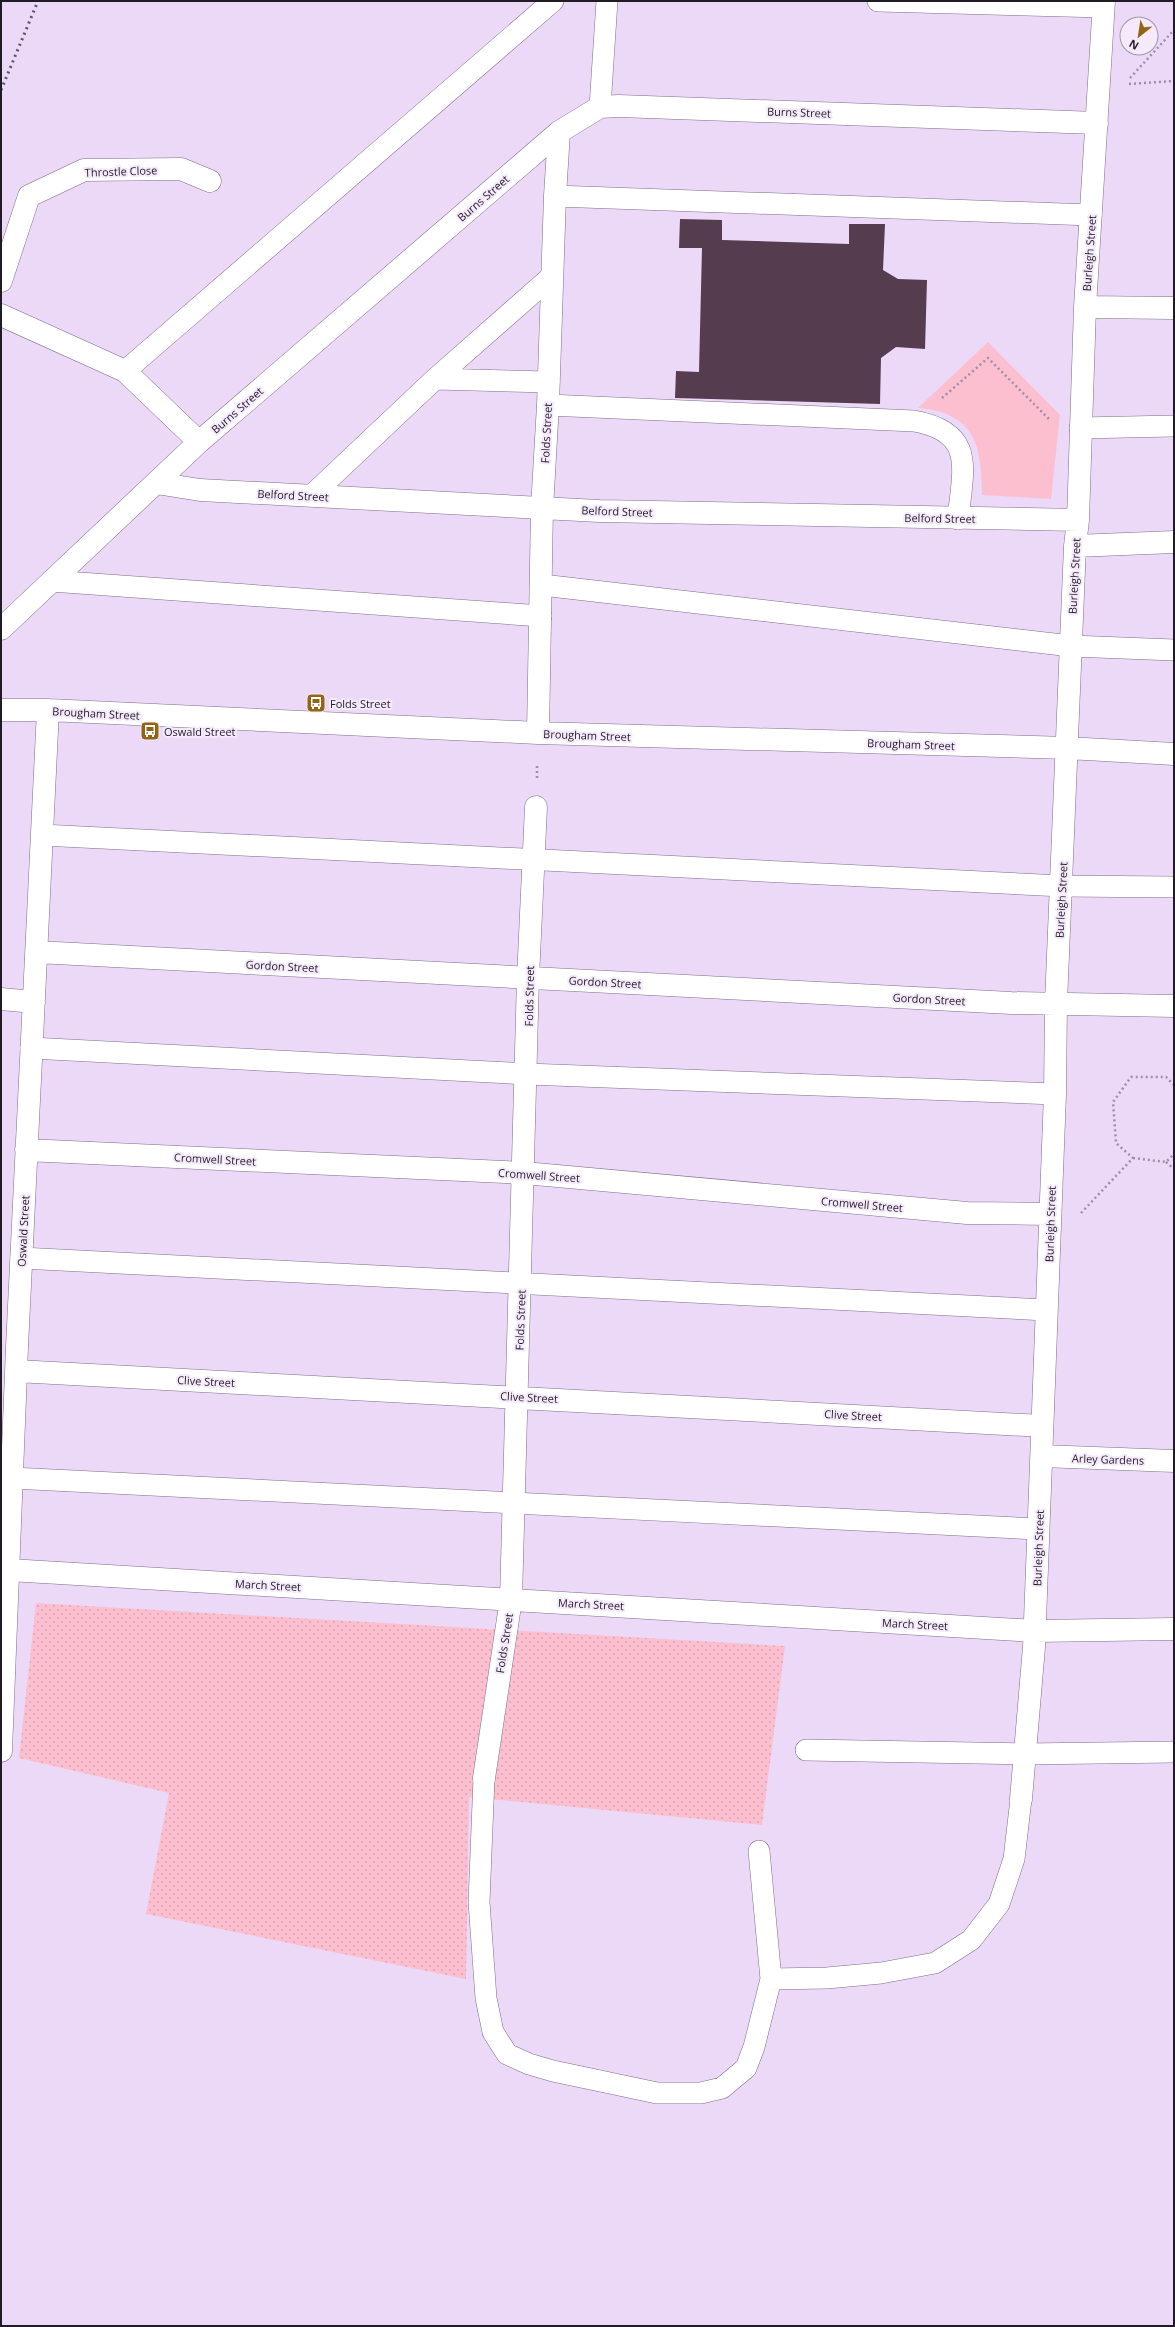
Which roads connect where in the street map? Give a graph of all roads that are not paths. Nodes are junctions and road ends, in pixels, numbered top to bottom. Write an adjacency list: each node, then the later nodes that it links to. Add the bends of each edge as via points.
1 (553, 1): 16 (lane)
2 (607, 1): 5 (lane)
3 (878, 1): 4 (lane)
4 (1103, 4): 6 (street, Burleigh Street)
5 (600, 107): 6 (street, Burns Street); 7 (street, Burns Street)
6 (1096, 123): 10 (street, Burleigh Street)
7 (560, 132): 9 (street, Folds Street); 22 (street, Burns Street)
8 (210, 181): 12 (street, Throstle Close, via 181,169 84,170 28,196)
9 (555, 196): 10 (lane); 11 (street, Folds Street)
10 (1091, 215): 13 (street, Burleigh Street)
11 (552, 276): 17 (lane); 18 (street, Folds Street)
12 (1, 282)
13 (1085, 307): 14 (street); 21 (street, Burleigh Street)
14 (1174, 308)
15 (1, 315): 16 (street)
16 (125, 371): 22 (street)
17 (435, 379): 18 (lane); 24 (lane)
18 (549, 382): 19 (street, Folds Street)
19 (548, 405): 25 (street, Folds Street); 26 (lane, via 933,424 954,437 963,458)
20 (1174, 426): 21 (lane)
21 (1080, 428): 27 (street, Burleigh Street)
22 (199, 442): 23 (street, Burns Street)
23 (156, 483): 24 (street, Belford Street, via 200,490); 30 (street, Burns Street)
24 (311, 496): 25 (street, Belford Street)
25 (542, 508): 26 (street, Belford Street); 31 (street, Folds Street)
26 (958, 519): 27 (street, Belford Street)
27 (1078, 520): 29 (street, Burleigh Street)
28 (1174, 542): 29 (street)
29 (1075, 546): 34 (street, Burleigh Street)
30 (51, 581): 32 (lane); 33 (street, Burns Street)
31 (542, 585): 32 (street, Folds Street); 34 (lane)
32 (541, 616): 38 (street, Folds Street)
33 (1, 629)
34 (1072, 646): 35 (lane); 39 (street, Burleigh Street)
35 (1174, 650)
36 (1, 710): 37 (street, Brougham Street)
37 (48, 710): 38 (street, Brougham Street); 42 (street, Oswald Street)
38 (538, 733): 39 (street, Brougham Street)
39 (1068, 748): 40 (street, Brougham Street); 44 (street, Burleigh Street)
40 (1174, 754)
41 (536, 807): 43 (street, Folds Street)
42 (42, 835): 43 (lane); 46 (street, Oswald Street)
43 (534, 860): 44 (lane); 47 (street, Folds Street)
44 (1062, 886): 45 (lane); 50 (street, Burleigh Street)
45 (1174, 888)
46 (37, 952): 47 (street, Gordon Street); 49 (street, Oswald Street)
47 (528, 978): 50 (street, Gordon Street, via 1011,1003); 53 (street, Folds Street)
48 (1, 999): 49 (street)
49 (34, 1002): 52 (street, Oswald Street)
50 (1056, 1002): 51 (street, Gordon Street); 54 (street, Burleigh Street)
51 (1174, 1006)
52 (31, 1048): 53 (lane); 55 (street, Oswald Street)
53 (527, 1074): 54 (lane); 56 (street, Folds Street)
54 (1054, 1094): 57 (street, Burleigh Street)
55 (26, 1150): 56 (street, Cromwell Street); 58 (street, Oswald Street)
56 (524, 1173): 57 (street, Cromwell Street, via 967,1213); 59 (street, Folds Street)
57 (1050, 1214): 60 (street, Burleigh Street)
58 (21, 1258): 59 (lane); 61 (street, Oswald Street)
59 (521, 1284): 60 (lane); 62 (street, Folds Street)
60 (1046, 1310): 63 (street, Burleigh Street)
61 (16, 1371): 62 (street, Clive Street); 66 (street, Oswald Street)
62 (517, 1396): 63 (street, Clive Street); 67 (street, Folds Street)
63 (1042, 1426): 64 (street, Burleigh Street)
64 (1042, 1456): 65 (street, Arley Gardens); 68 (street, Burleigh Street)
65 (1174, 1461)
66 (12, 1478): 67 (lane); 69 (street, Oswald Street)
67 (514, 1503): 68 (lane); 71 (street, Folds Street)
68 (1038, 1529): 73 (street, Burleigh Street)
69 (9, 1570): 70 (street, Oswald Street); 71 (street, March Street)
70 (4, 1595): 75 (street, Oswald Street)
71 (511, 1599): 73 (street, March Street); 78 (street, Folds Street)
72 (1174, 1629): 73 (street, March Street)
73 (1035, 1631): 77 (street, Burleigh Street)
74 (806, 1750): 77 (lane)
75 (1, 1751)
76 (1174, 1752): 77 (lane)
77 (1025, 1754): 79 (street, Burleigh Street)
78 (484, 1778): 81 (lane, via 479,1902 486,1998 493,2032 507,2054 553,2071 657,2093 701,2093 722,2088 746,2068 754,2047)
79 (1021, 1799): 81 (lane, via 1014,1859 999,1904 971,1940 935,1963 881,1973 827,1978)
80 (759, 1851): 81 (lane)
81 (771, 1979)

